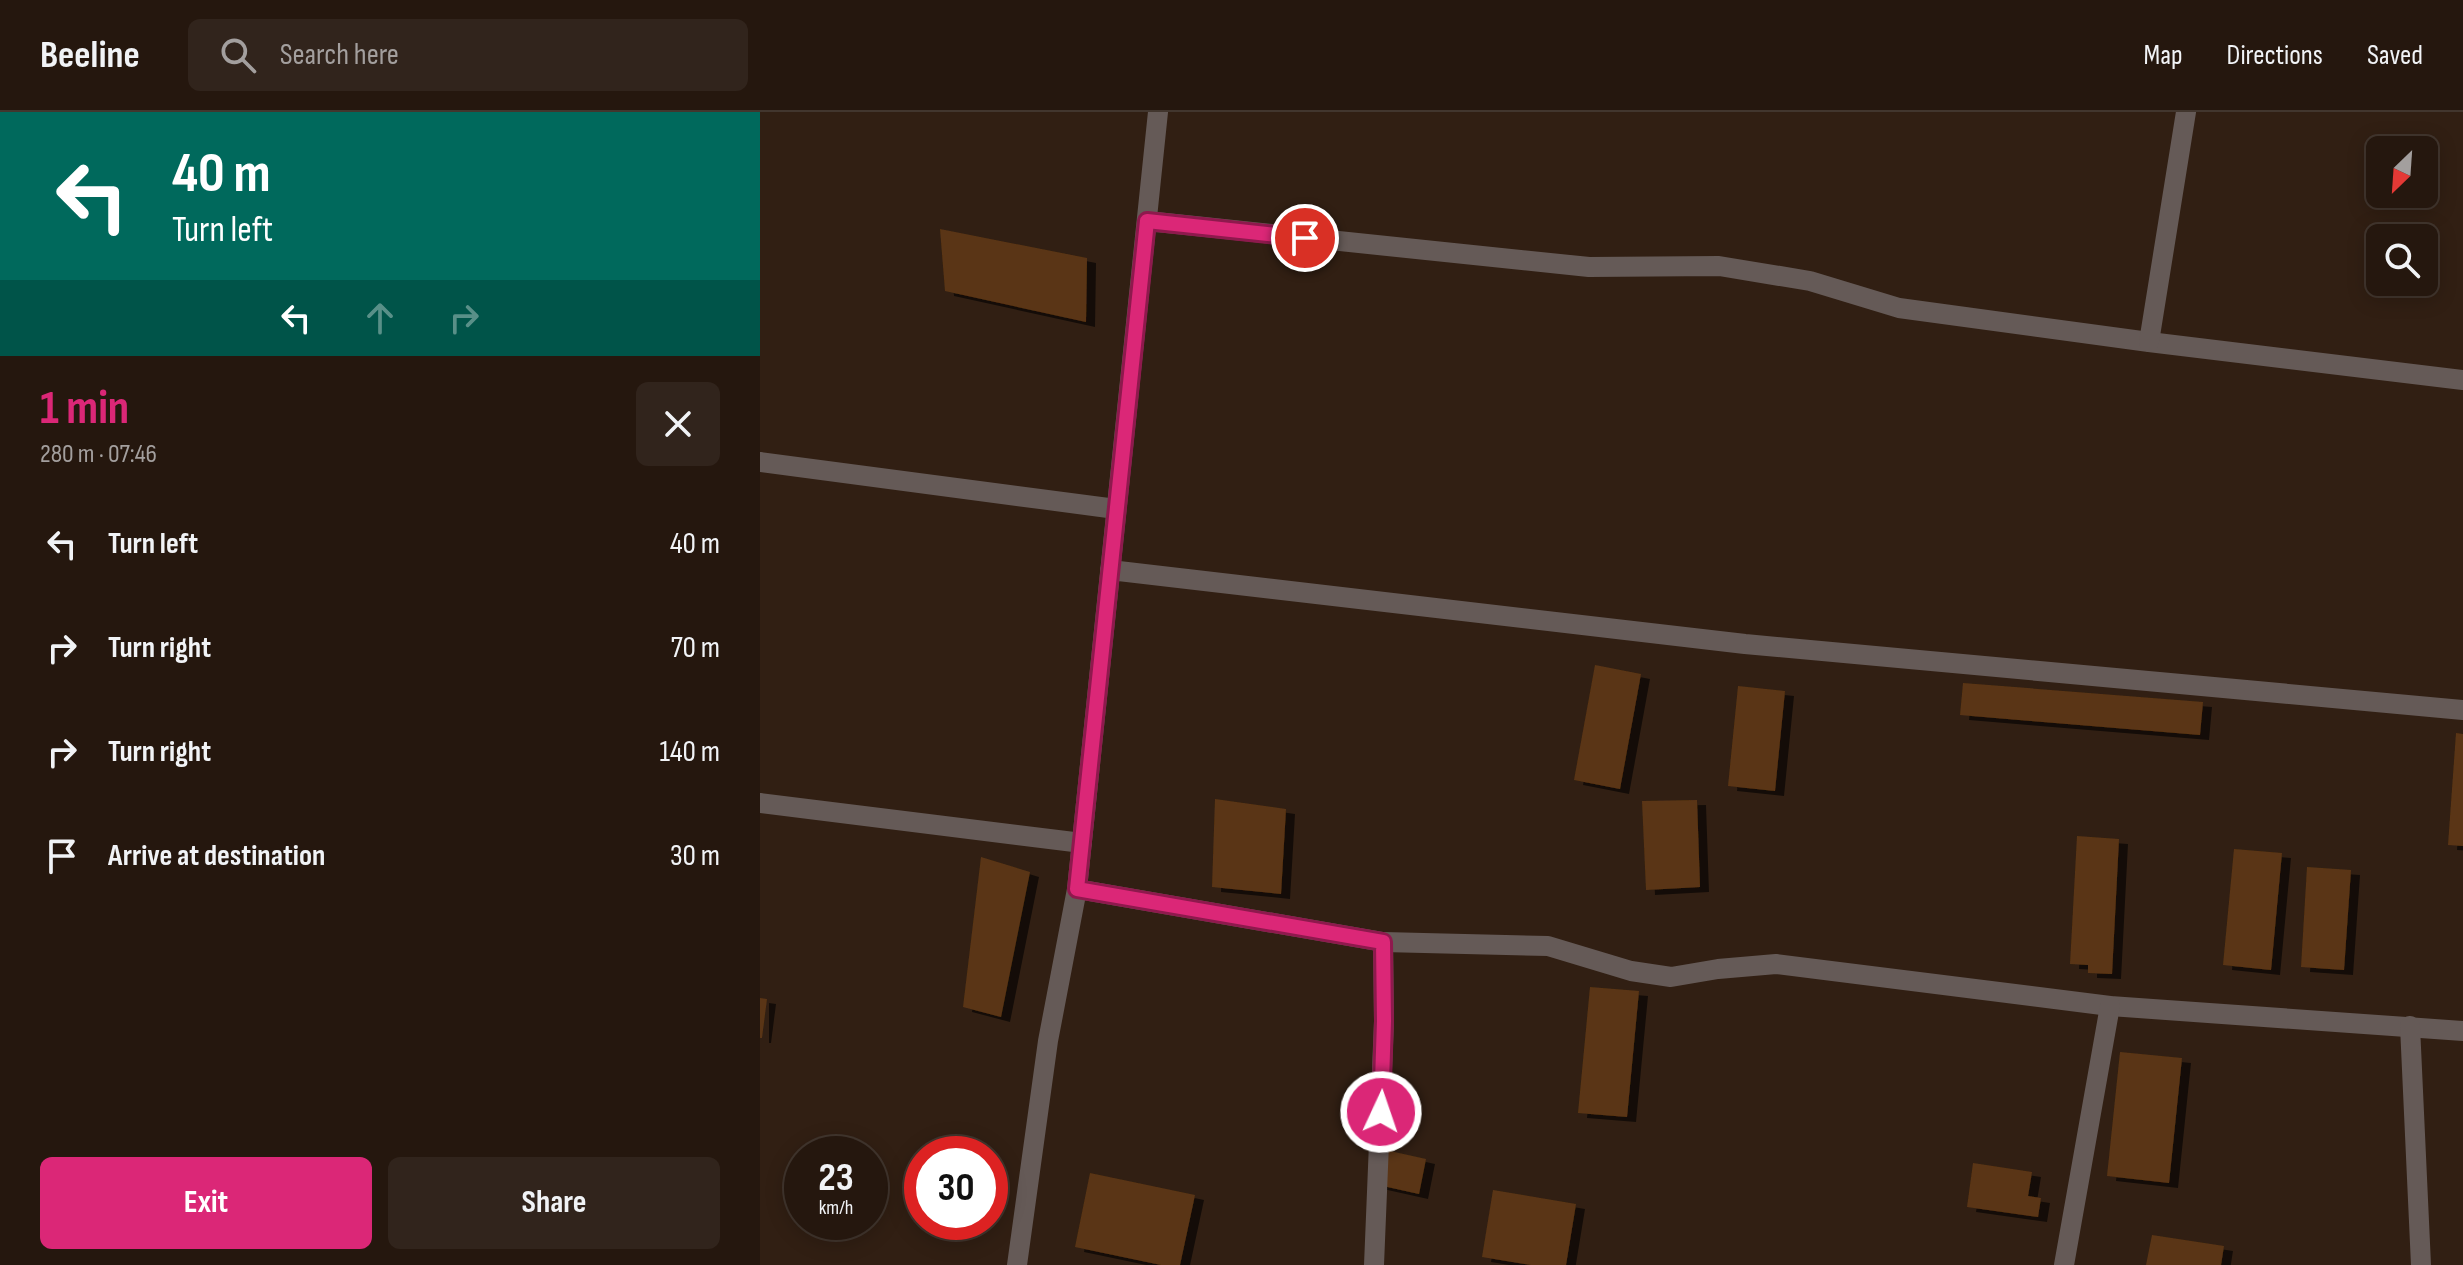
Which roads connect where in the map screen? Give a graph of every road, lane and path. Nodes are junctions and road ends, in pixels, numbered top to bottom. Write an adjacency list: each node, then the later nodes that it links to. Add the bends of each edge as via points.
1 (1158, 112): 3 (street)
2 (2186, 112): 4 (street)
3 (1147, 221): 4 (street, via 1589,267 1719,266 1810,281 1899,308); 7 (street)
4 (2149, 342): 5 (street)
5 (2463, 380)
6 (760, 462): 7 (street)
7 (1116, 509): 8 (street)
8 (1110, 570): 9 (street, via 1745,644); 11 (street)
9 (2463, 710)
10 (760, 803): 11 (street)
11 (1082, 843): 12 (street)
12 (1077, 889): 13 (street); 17 (street, via 1048,1041)
13 (1383, 942): 14 (street, via 1548,946 1671,977 1776,964); 18 (street)
14 (2110, 1006): 15 (street); 19 (street)
15 (2410, 1026): 16 (street); 20 (street)
16 (2463, 1031)
17 (1017, 1265)
18 (1374, 1265)
19 (2064, 1265)
20 (2421, 1265)

